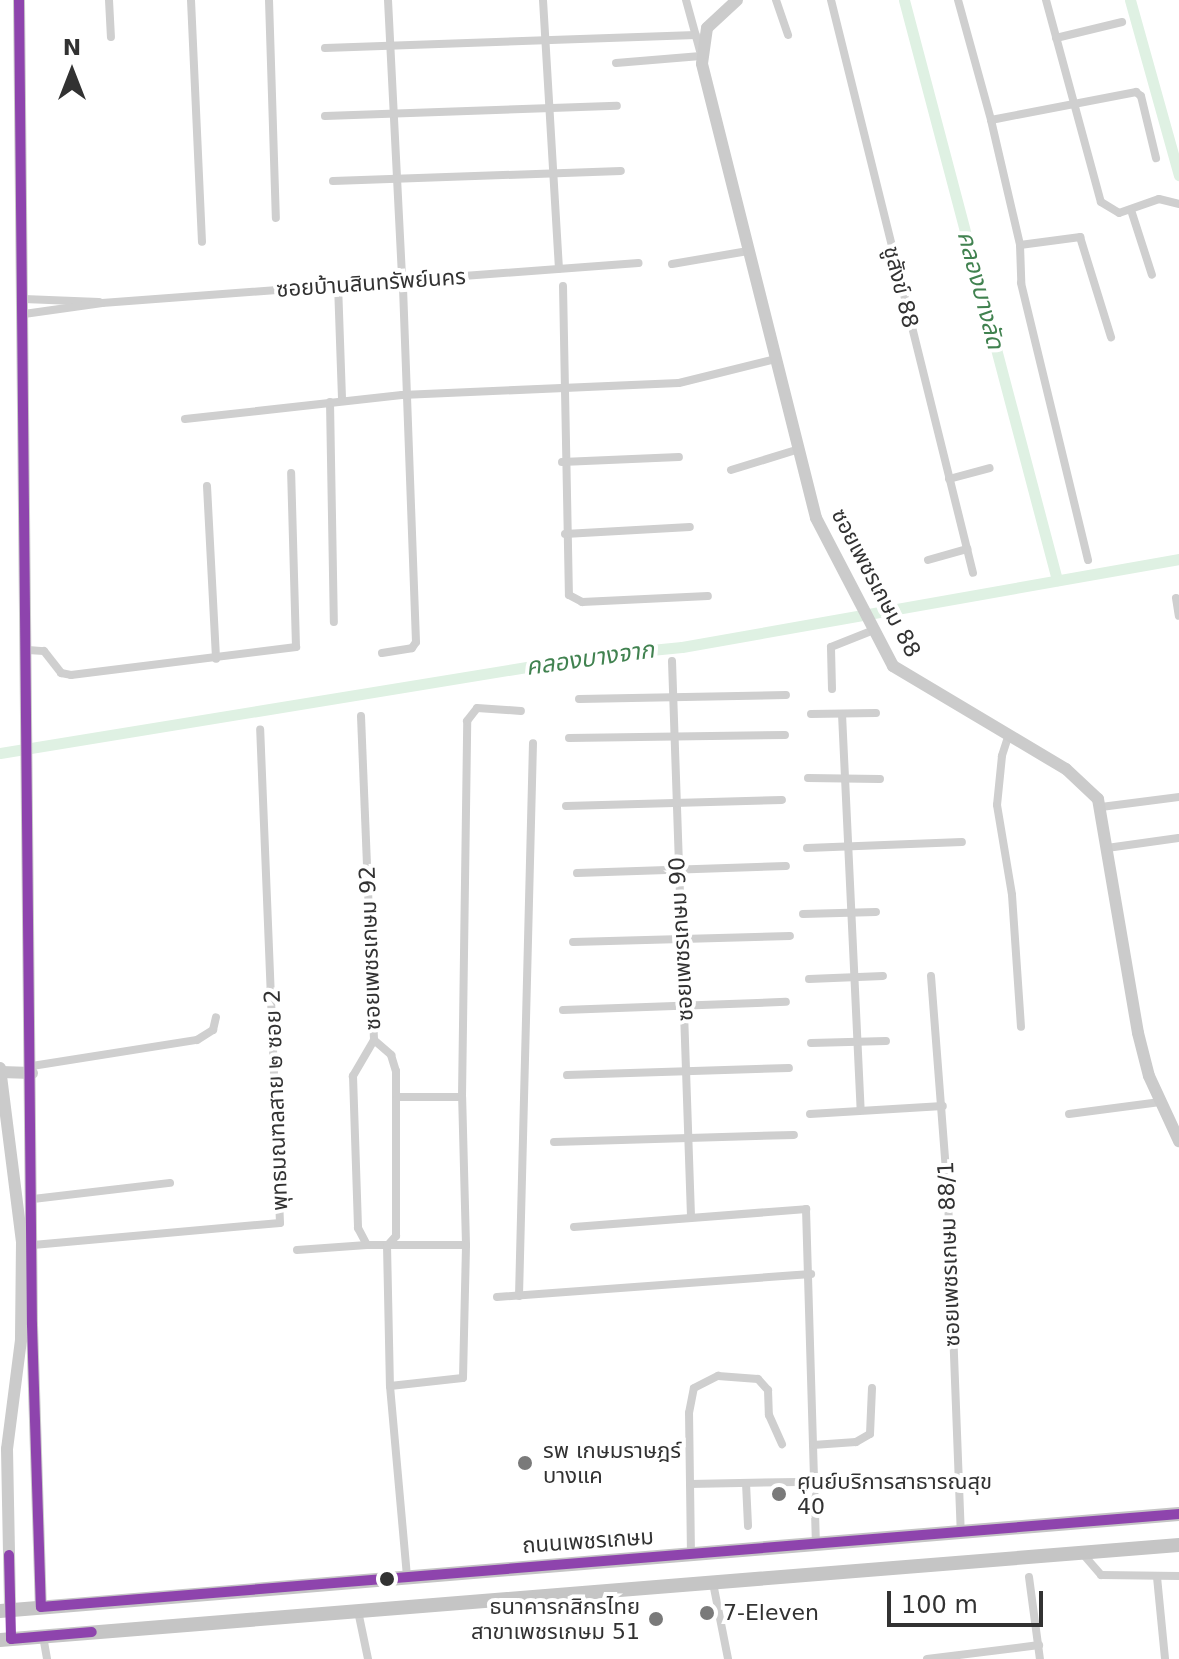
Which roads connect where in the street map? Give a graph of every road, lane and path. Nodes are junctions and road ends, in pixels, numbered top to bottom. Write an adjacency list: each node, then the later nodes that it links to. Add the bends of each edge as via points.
1 (19, 0): 48 (main road)
2 (109, 0): 16 (street)
3 (191, 0): 37 (street)
4 (269, 0): 36 (street)
5 (388, 0): 19 (street)
6 (543, 0): 18 (street)
7 (686, 0): 14 (street)
8 (776, 0): 15 (street)
9 (831, 0): 64 (street, ชูสังข์ 88)
10 (958, 0): 28 (street)
11 (1046, 0): 17 (street)
12 (732, 1): 21 (main road, via 707,28)
13 (1122, 22): 17 (street)
14 (696, 35): 18 (street); 21 (street)
15 (788, 35)
16 (111, 37)
17 (1056, 38): 23 (street)
18 (544, 40): 19 (street); 25 (street)
19 (389, 46): 20 (street); 26 (street)
20 (325, 48)
21 (700, 54): 22 (street); 39 (main road, ซอยเพชรเกษม 88)
22 (616, 63)
23 (1074, 102): 28 (street); 29 (street, via 1139,93); 35 (street, via 1101,202 1112,212)
24 (617, 106): 25 (street)
25 (547, 107): 26 (street); 31 (street)
26 (393, 112): 27 (street); 32 (street)
27 (325, 116)
28 (991, 120): 38 (street)
29 (1156, 158)
30 (621, 171): 31 (street)
31 (549, 173): 32 (street); 42 (street)
32 (396, 179): 33 (street); 44 (street)
33 (333, 181)
34 (1179, 204): 35 (street, via 1159,199)
35 (1131, 210): 43 (street)
36 (276, 218)
37 (202, 242)
38 (1020, 245): 51 (street, via 1080,237); 70 (street, via 1019,274)
39 (748, 251): 41 (street); 52 (main road, ซอยเพชรเกษม 88)
40 (639, 263): 42 (street, ซอยบ้านสินทรัพย์นคร)
41 (672, 264)
42 (559, 269): 44 (street, ซอยบ้านสินทรัพย์นคร)
43 (1152, 275)
44 (402, 280): 45 (street, ซอยบ้านสินทรัพย์นคร)
45 (338, 284): 49 (street, ซอยบ้านสินทรัพย์นคร); 55 (street)
46 (563, 286): 53 (street)
47 (403, 291): 54 (street)
48 (24, 299): 49 (street); 50 (main road)
49 (102, 303): 50 (street)
50 (24, 314): 77 (main road)
51 (1111, 337)
52 (775, 359): 53 (street, via 679,383); 58 (main road, ซอยเพชรเกษม 88)
53 (563, 389): 54 (street); 60 (street)
54 (408, 395): 55 (street); 78 (street, via 416,642 412,648)
55 (342, 400): 56 (street)
56 (330, 402): 57 (street); 75 (street)
57 (185, 419)
58 (796, 450): 62 (street); 76 (main road, ซอยเพชรเกษม 88, via 816,518)
59 (679, 457): 60 (street)
60 (562, 462): 67 (street)
61 (990, 468): 64 (street)
62 (731, 470)
63 (291, 473): 79 (street, via 296,647)
64 (949, 479): 68 (street, ชูสังข์ 88)
65 (207, 486): 79 (street)
66 (690, 527): 67 (street)
67 (565, 534): 72 (street, via 573,601)
68 (967, 549): 69 (street); 71 (street, ชูสังข์ 88)
69 (928, 560)
70 (1088, 560)
71 (973, 573)
72 (708, 596)
73 (1176, 598): 74 (street)
74 (1179, 616)
75 (334, 622)
76 (871, 625): 81 (street, via 831,647); 91 (main road, ซอยเพชรเกษม 88, via 904,676)
77 (28, 650): 79 (street, via 44,651 61,673 71,675); 132 (main road)
78 (382, 653)
79 (216, 659)
80 (672, 661): 83 (street, ซอยเพชรเกษม 90)
81 (832, 689)
82 (786, 695): 83 (street)
83 (673, 697): 84 (street); 93 (street, ซอยเพชรเกษม 90)
84 (579, 699)
85 (521, 711): 138 (street, via 477,708 467,721)
86 (876, 713): 88 (street)
87 (811, 714): 88 (street)
88 (842, 714): 97 (street)
89 (361, 716): 127 (street, ซอยเพชรเกษม 92)
90 (260, 729): 152 (street, พุทธมณฑลสาย ๒ ซอย 2, via 280,1223)
91 (1009, 734): 103 (main road, ซอยเพชรเกษม 88, via 1090,787); 126 (street, via 997,805 1012,895)
92 (785, 735): 93 (street)
93 (674, 737): 94 (street); 101 (street, ซอยเพชรเกษม 90)
94 (569, 738)
95 (533, 743): 158 (street)
96 (808, 778): 97 (street)
97 (843, 778): 98 (street); 106 (street)
98 (880, 779)
99 (1179, 797): 103 (street)
100 (782, 800): 101 (street)
101 (675, 802): 102 (street); 110 (street, ซอยเพชรเกษม 90)
102 (566, 806)
103 (1101, 807): 108 (main road)
104 (1178, 838): 108 (street)
105 (962, 842): 106 (street)
106 (845, 846): 107 (street); 113 (street)
107 (807, 848)
108 (1107, 848): 139 (main road, via 1138,1033)
109 (786, 866): 110 (street)
110 (678, 870): 111 (street); 116 (street, ซอยเพชรเกษม 90)
111 (577, 873)
112 (876, 912): 113 (street)
113 (849, 913): 114 (street); 120 (street)
114 (803, 914)
115 (790, 936): 116 (street)
116 (682, 938): 117 (street); 123 (street, ซอยเพชรเกษม 90)
117 (573, 942)
118 (883, 976): 120 (street)
119 (931, 976): 140 (street, ซอยเพชรเกษม 88/1)
120 (853, 978): 121 (street); 129 (street)
121 (809, 979)
122 (786, 1002): 123 (street)
123 (685, 1005): 124 (street); 134 (street, ซอยเพชรเกษม 90)
124 (563, 1010)
125 (216, 1017): 132 (street, via 213,1030 197,1040)
126 (1021, 1027)
127 (374, 1040): 137 (street, via 391,1055); 153 (street, ซอยเพชรเกษม 92, via 353,1076 358,1228)
128 (886, 1041): 129 (street)
129 (855, 1042): 130 (street); 141 (street)
130 (811, 1043)
131 (789, 1068): 134 (street)
132 (32, 1069): 133 (main road); 149 (main road)
133 (0, 1070): 136 (main road)
134 (686, 1072): 135 (street); 145 (street, ซอยเพชรเกษม 90)
135 (567, 1075)
136 (2, 1087): 182 (main road, via 22,1242 21,1340 7,1449)
137 (397, 1097): 138 (street); 154 (street, via 396,1236)
138 (462, 1097): 155 (street)
139 (1160, 1102): 143 (street); 146 (main road)
140 (943, 1106): 141 (street); 169 (street, ซอยเพชรเกษม 88/1)
141 (861, 1110): 142 (street)
142 (810, 1114)
143 (1069, 1114)
144 (794, 1135): 145 (street)
145 (687, 1140): 147 (street); 150 (street, ซอยเพชรเกษม 90)
146 (1179, 1141)
147 (554, 1142)
148 (170, 1183): 149 (street)
149 (33, 1199): 152 (main road)
150 (691, 1216): 151 (street); 157 (street, via 806,1209)
151 (574, 1227)
152 (33, 1245): 181 (main road)
153 (367, 1245): 154 (street); 156 (street)
154 (387, 1245): 155 (street); 160 (street)
155 (466, 1245): 160 (street, via 463,1378)
156 (297, 1250)
157 (811, 1274): 158 (street); 163 (street)
158 (519, 1296): 159 (street)
159 (497, 1297)
160 (390, 1386): 176 (street)
161 (872, 1388): 163 (street, via 870,1434 856,1442)
162 (782, 1444): 166 (street, via 769,1415 768,1390 758,1379 702,1381 694,1388 689,1413)
163 (813, 1445): 170 (street)
164 (798, 1482): 165 (street)
165 (746, 1483): 166 (street); 168 (street)
166 (690, 1484): 175 (street)
167 (1179, 1514): 169 (main road, ถนนเพชรเกษม)
168 (748, 1526)
169 (961, 1532): 170 (main road, ถนนเพชรเกษม)
170 (816, 1544): 175 (main road, ถนนเพชรเกษม)
171 (1179, 1545): 172 (main road)
172 (1122, 1549): 173 (main road); 174 (main road)
173 (1081, 1553): 179 (street, via 1101,1575); 180 (main road)
174 (1179, 1553)
175 (691, 1555): 176 (main road, ถนนเพชรเกษม)
176 (407, 1576): 181 (main road, ถนนเพชรเกษม)
177 (1179, 1576): 179 (street)
178 (1029, 1577): 186 (street)
179 (1157, 1577): 192 (street)
180 (713, 1583): 183 (main road); 189 (street)
181 (41, 1607): 182 (main road, ถนนเพชรเกษม); 184 (main road)
182 (5, 1610): 185 (main road)
183 (358, 1610): 184 (main road); 188 (street)
184 (43, 1636): 185 (main road); 187 (street)
185 (6, 1640)
186 (1039, 1645): 190 (street); 191 (street)
187 (47, 1659)
188 (368, 1659)
189 (728, 1659)
190 (927, 1659)
191 (1040, 1659)
192 (1165, 1659)

